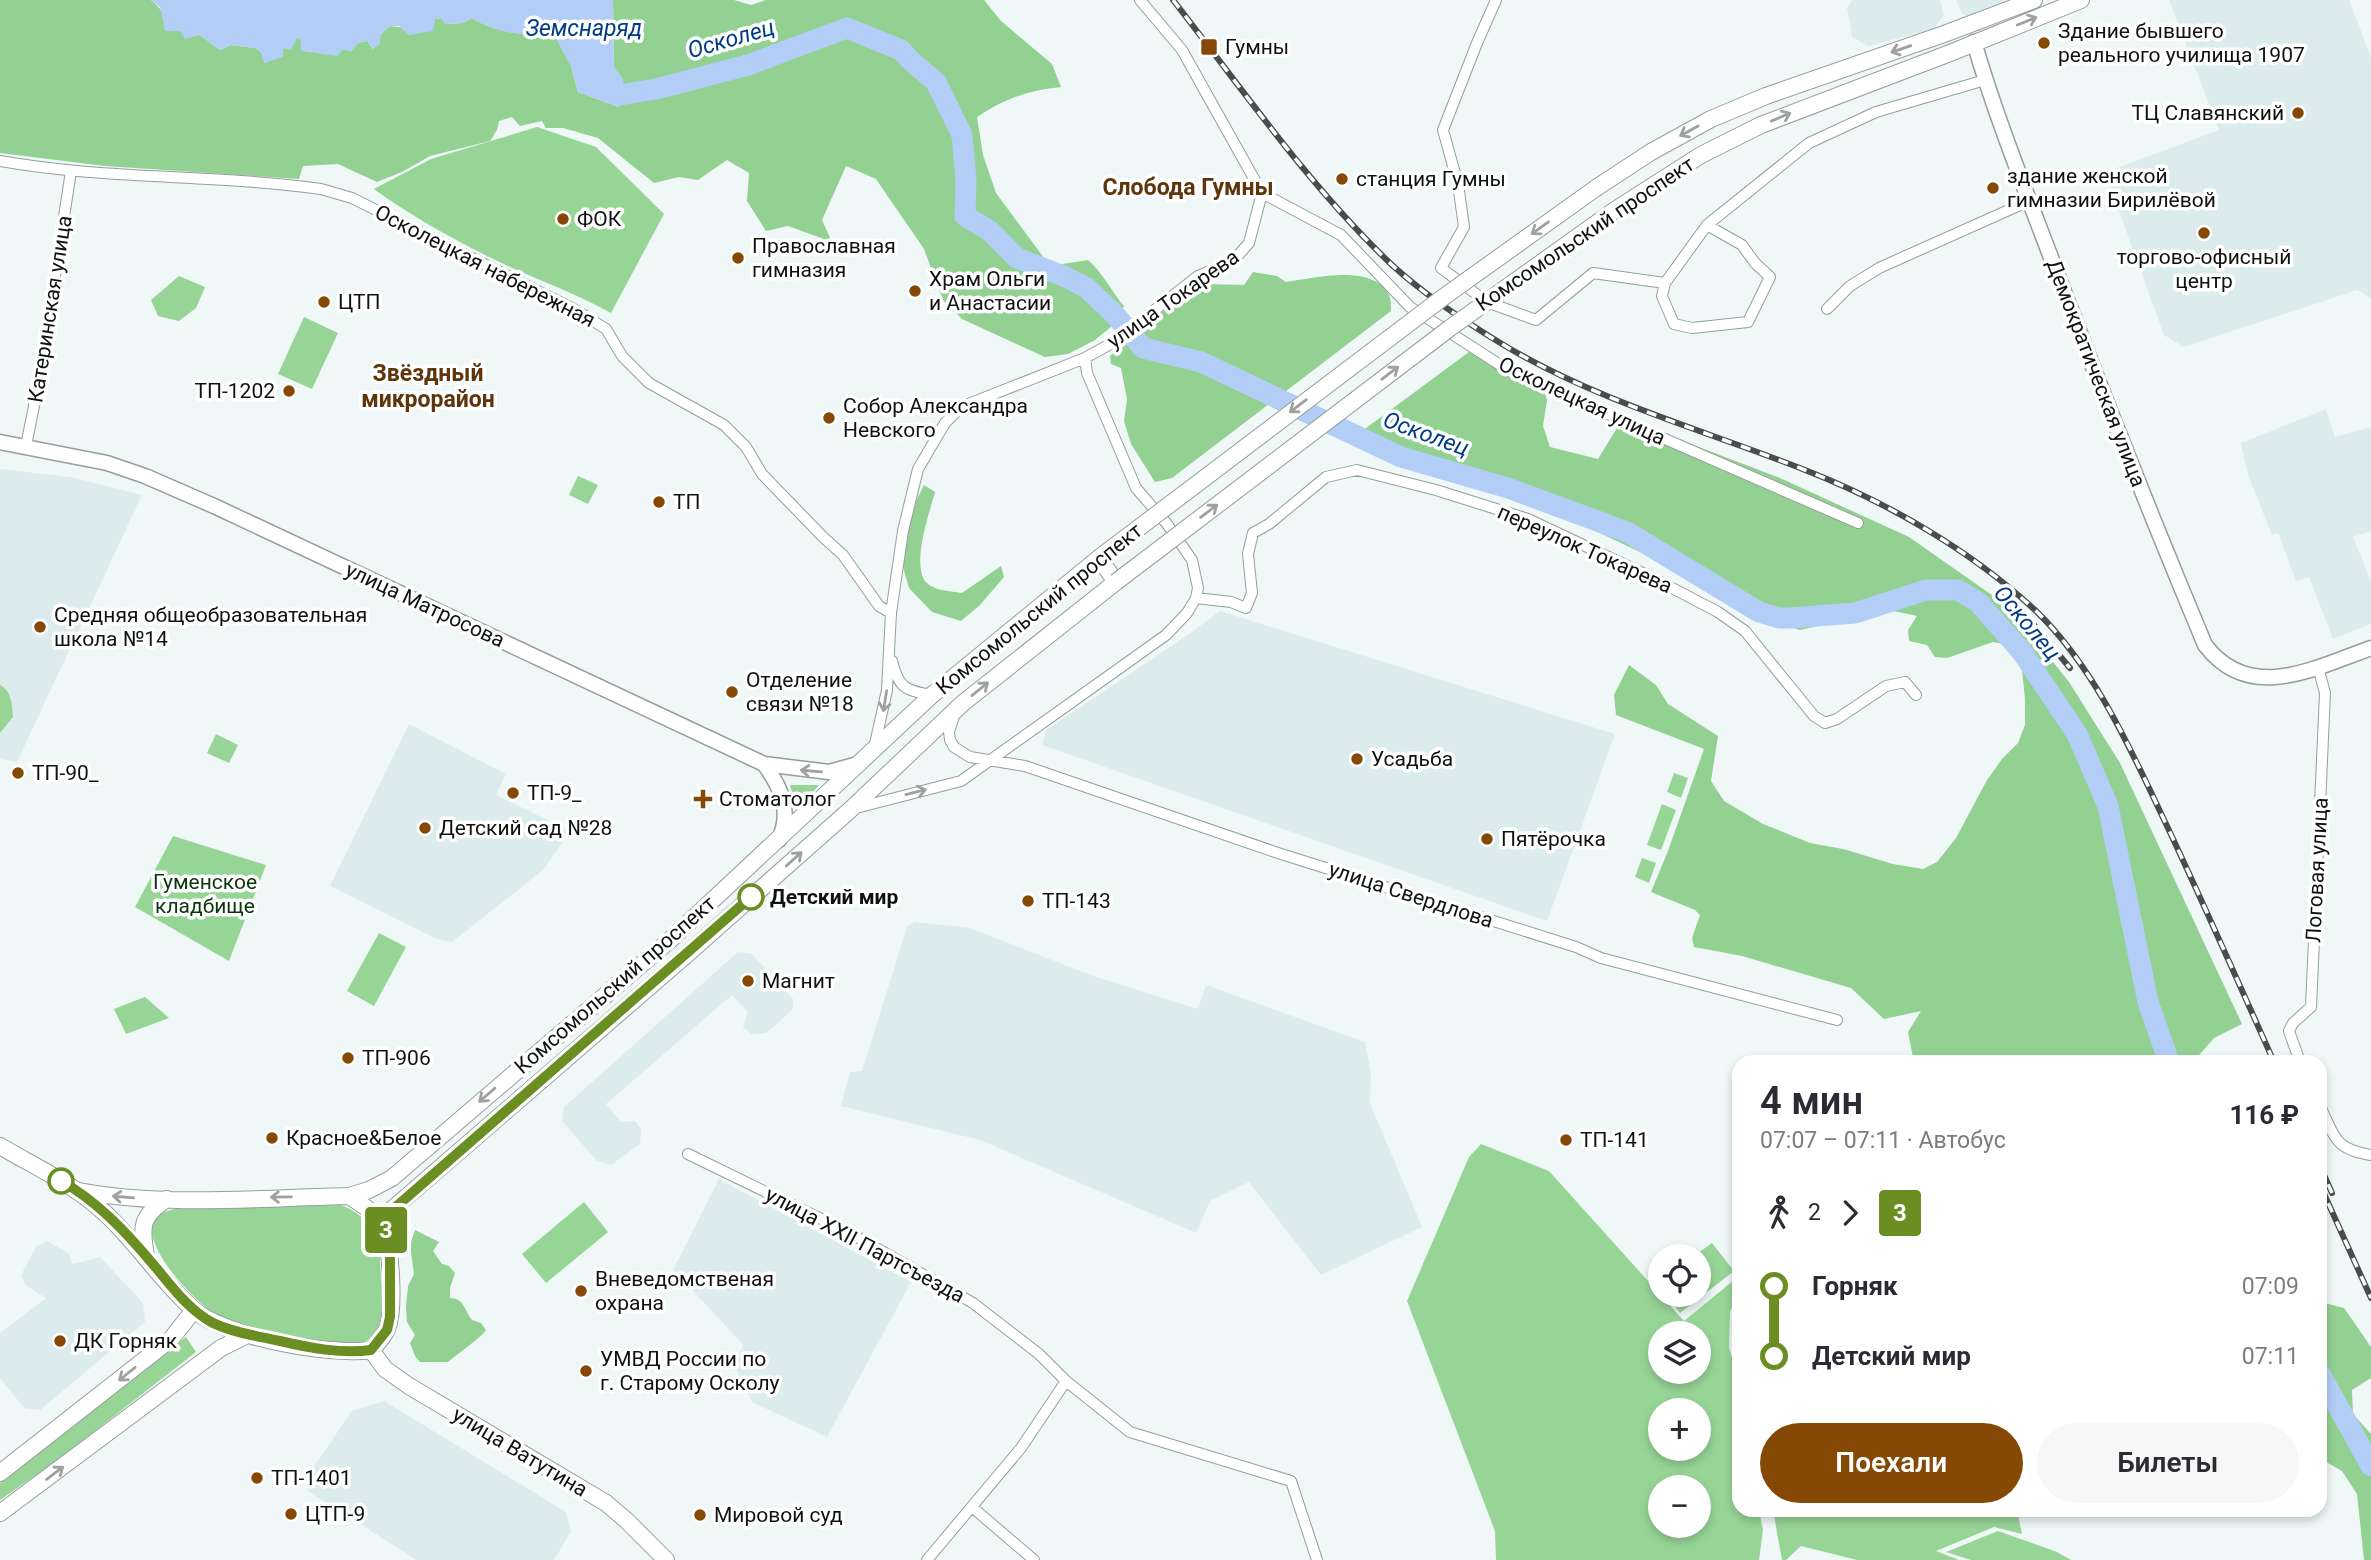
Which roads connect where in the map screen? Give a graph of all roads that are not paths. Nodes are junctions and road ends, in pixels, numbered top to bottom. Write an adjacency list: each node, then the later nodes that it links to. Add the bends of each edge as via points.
1 (1140, 0): 9 (street, via 1182,50)
2 (1496, 0): 12 (street, via 1443,130 1464,227 1441,268 1487,302 1536,320 1593,274)
3 (2034, 0): 18 (main road, Комсомольский проспект, one-way to 18, bridge, via 1766,96 1651,152 1445,296)
4 (2081, 0): 5 (main road, Комсомольский проспект, one-way to 4)
5 (1974, 42): 6 (main road, Демократическая улица); 19 (main road, Комсомольский проспект, one-way to 5, bridge, via 1450,328 1615,210 1701,155 1762,125)
6 (1985, 80): 10 (main road, Демократическая улица); 11 (street, via 1875,112 1809,142)
7 (0, 161): 8 (street, Осколецкая набережная)
8 (71, 171): 16 (street, Катеринская улица); 21 (street, Осколецкая набережная, via 321,189 352,198 574,309 606,328 622,356 649,383 724,425 746,447 762,474 843,555 879,606)
9 (1262, 193): 14 (street, улица Токарева, via 1249,243 1233,261 1198,276 1115,342); 17 (street, Осколецкая улица, via 1342,235 1410,307 1511,372)
10 (2029, 201): 13 (street, via 1879,268 1850,286); 24 (main road, Демократическая улица, via 2131,468 2205,645 2216,660 2252,677 2274,679)
11 (1707, 225): 12 (street); 12 (street, via 1742,245 1770,277 1748,322 1692,328 1674,324 1662,296)
12 (1665, 283)
13 (1828, 309)
14 (1085, 358): 20 (street, Комсомольский проспект, via 1087,373 1136,488 1192,560); 21 (street, улица Токарева, via 961,407 945,423 918,469 902,531)
15 (0, 442): 16 (main road, улица Матросова)
16 (26, 446): 30 (main road, улица Матросова, via 107,463 183,492)
17 (1858, 523)
18 (1098, 558): 19 (main road); 25 (main road, Комсомольский проспект)
19 (1116, 582): 27 (main road, Комсомольский проспект, one-way to 19)
20 (1196, 598): 26 (street, переулок Токарева, via 1246,608 1252,593 1248,554 1253,533 1326,477 1357,470 1528,519 1718,612 1745,631 1814,716 1825,723 1886,686 1905,682); 29 (street, Комсомольский проспект, via 1166,635)
21 (891, 614): 23 (street, улица Токарева)
22 (2371, 648): 24 (main road)
23 (890, 652): 25 (street, via 899,683); 28 (street, улица Токарева, one-way to 28)
24 (2318, 667): 35 (street, Логовая улица, via 2325,693 2311,1007 2288,1031)
25 (932, 695): 28 (main road, Комсомольский проспект)
26 (1916, 695)
27 (956, 709): 29 (street, улица Свердлова, via 949,732 954,747 970,757); 32 (main road, Комсомольский проспект)
28 (874, 748): 31 (main road, Комсомольский проспект)
29 (989, 759): 32 (street, Комсомольский проспект, one-way to 29, via 961,781); 34 (street, улица Свердлова, via 1025,766 1601,958)
30 (764, 764): 31 (main road, улица Матросова, one-way to 30, via 829,772); 33 (main road, via 778,783 785,811)
31 (858, 764): 33 (main road, Комсомольский проспект)
32 (849, 810): 43 (main road, Комсомольский проспект, one-way to 32, via 390,1212)
33 (779, 841): 41 (main road, Комсомольский проспект, one-way to 41, via 392,1178)
34 (1837, 1020)
35 (2298, 1055)
36 (2327, 1121): 39 (street, via 2342,1146)
37 (0, 1146): 40 (main road)
38 (688, 1154): 48 (street, улица XXII Партсъезда, via 849,1233 973,1303 1040,1354)
39 (2371, 1155)
40 (79, 1191): 42 (main road, one-way to 40, via 117,1198); 44 (main road)
41 (349, 1196): 42 (main road, one-way to 42); 43 (main road, via 379,1220)
42 (167, 1199): 44 (main road, via 145,1219)
43 (386, 1233): 47 (main road, via 390,1317 387,1330)
44 (146, 1256): 45 (main road)
45 (194, 1310): 46 (main road); 49 (main road, one-way to 49, via 171,1339)
46 (247, 1335): 47 (main road, via 351,1353); 51 (main road, one-way to 46, via 221,1348)
47 (371, 1350): 52 (main road, улица Ватутина, via 385,1369 409,1386 606,1503)
48 (1066, 1381): 50 (street, via 1021,1448); 55 (street, улица XXII Партсъезда, via 1130,1432 1291,1481)
49 (0, 1473)
50 (972, 1507): 53 (street); 54 (street)
51 (0, 1513)
52 (666, 1560)
53 (927, 1560)
54 (1034, 1560)
55 (1317, 1560)

